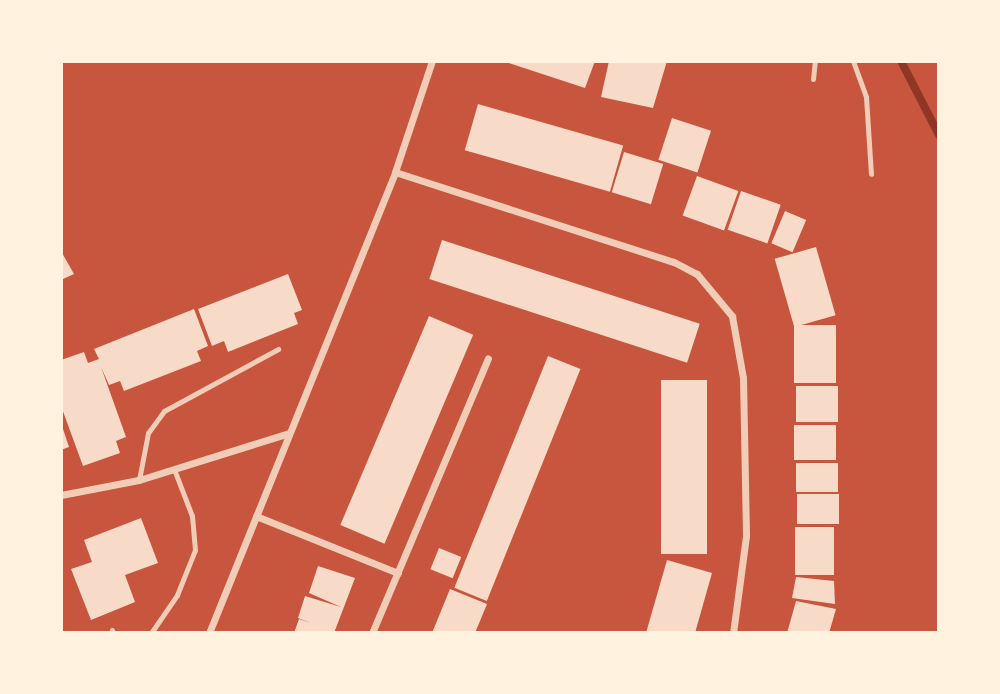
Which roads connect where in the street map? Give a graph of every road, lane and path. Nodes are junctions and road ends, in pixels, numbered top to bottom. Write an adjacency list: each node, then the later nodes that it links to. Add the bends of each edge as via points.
1 (432, 61): 5 (street)
2 (815, 61): 4 (lane)
3 (853, 61): 6 (lane, via 866,97)
4 (813, 79)
5 (395, 172): 9 (street); 18 (street, via 674,262 697,274 732,316 743,378 746,536)
6 (871, 174)
7 (278, 349): 11 (lane, via 164,411 142,450)
8 (488, 358): 14 (street)
9 (289, 433): 10 (street); 13 (street)
10 (174, 468): 11 (street); 15 (lane, via 192,516 195,550 177,596)
11 (139, 480): 12 (street)
12 (61, 495)
13 (256, 516): 14 (street); 16 (street)
14 (398, 573): 17 (street)
15 (151, 633)
16 (209, 633)
17 (372, 633)
18 (733, 633)

